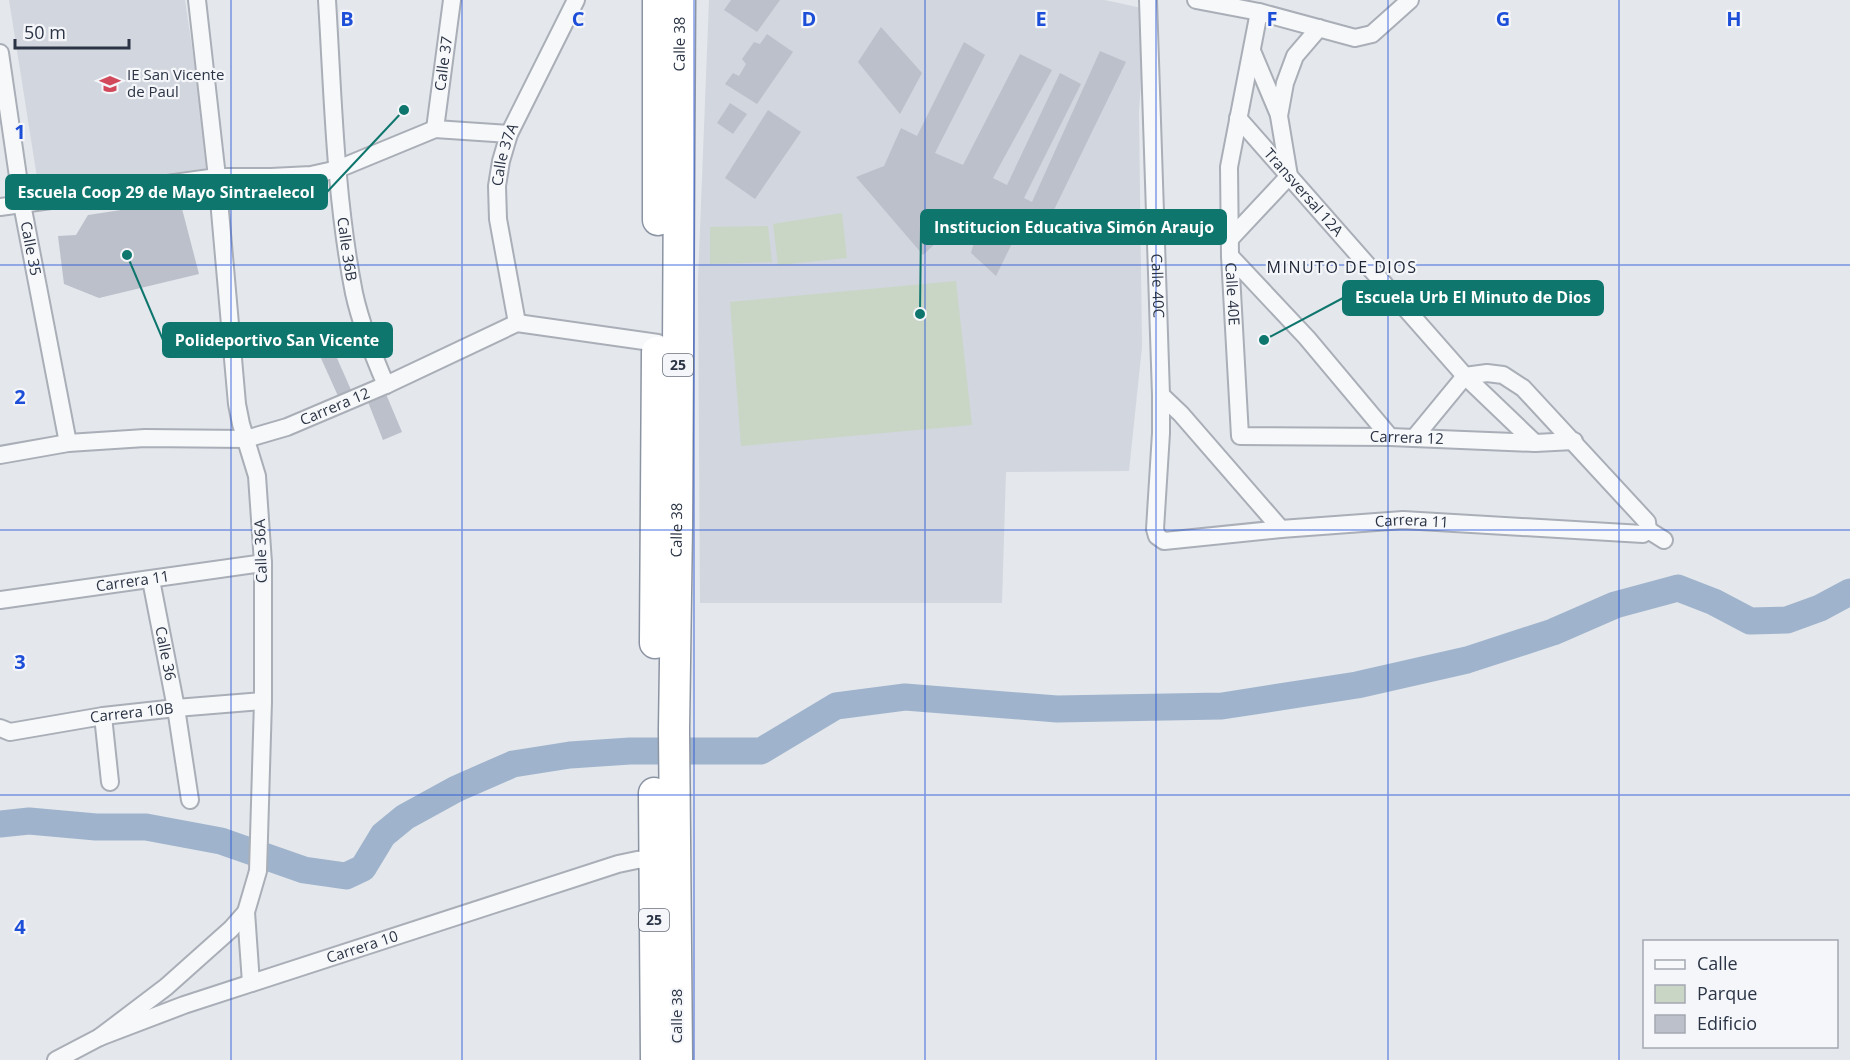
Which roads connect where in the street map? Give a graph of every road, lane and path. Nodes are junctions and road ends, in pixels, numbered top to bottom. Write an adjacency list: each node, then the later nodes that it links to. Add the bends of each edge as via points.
1 (197, 0): 20 (street, Calle 36A)
2 (327, 0): 18 (street, Calle 36B)
3 (452, 0): 16 (street, Calle 37)
4 (576, 0): 17 (street, Calle 37A)
5 (658, 0): 25 (highway, Calle 38 / 25)
6 (680, 0): 48 (highway, Calle 38 / 25, via 677,513)
7 (1148, 0): 28 (street, Calle 40C)
8 (1196, 0): 10 (street)
9 (1410, 0): 11 (street, via 1372,34 1354,38)
10 (1259, 12): 11 (street); 12 (street, Calle 40E)
11 (1319, 28): 14 (street, via 1295,56)
12 (1252, 51): 14 (street); 15 (street, Calle 40E)
13 (0, 53): 21 (street, Calle 35)
14 (1279, 116): 19 (street)
15 (1238, 118): 19 (street, Transversal 12A); 23 (street, Calle 40E, via 1229,167)
16 (435, 129): 17 (street); 18 (street)
17 (509, 134): 24 (street, Calle 37A, via 497,186 498,219)
18 (338, 169): 20 (street, via 281,177); 27 (street, Calle 36B, via 355,295 370,348)
19 (1289, 176): 23 (street); 26 (street, Transversal 12A)
20 (218, 177): 21 (street); 32 (street, Calle 36A, via 237,404)
21 (22, 204): 22 (street); 34 (street, Calle 35)
22 (0, 207)
23 (1230, 248): 29 (street, Calle 40E); 30 (street)
24 (517, 322): 25 (street); 27 (street, Carrera 12)
25 (658, 343): 48 (highway, Calle 38 / 25, via 655,524)
26 (1465, 376): 31 (street); 33 (street, via 1487,373 1515,381); 35 (street, Transversal 12A)
27 (386, 385): 32 (street, Carrera 12, via 287,427)
28 (1161, 395): 37 (street); 39 (street, Calle 40C)
29 (1240, 436): 30 (street, Carrera 12)
30 (1390, 437): 31 (street, Carrera 12)
31 (1414, 438): 35 (street, Carrera 12)
32 (246, 439): 34 (street, Carrera 12, via 145,438); 41 (street, Calle 36A, via 257,476)
33 (1574, 441): 35 (street, Carrera 12); 38 (street, via 1647,522)
34 (68, 443): 36 (street, Carrera 12)
35 (1535, 443)
36 (0, 455)
37 (1281, 529): 38 (street, Carrera 11, via 1403,520 1643,534); 39 (street, Carrera 11, via 1164,541)
38 (1648, 530): 40 (street)
39 (1157, 536)
40 (1664, 540)
41 (263, 563): 42 (street, Carrera 11); 44 (street, Calle 36A)
42 (151, 579): 43 (street, Carrera 11); 45 (street, Calle 36)
43 (0, 600)
44 (262, 701): 45 (street, Carrera 10B); 52 (street, Calle 36A, via 258,871)
45 (176, 708): 46 (street, Carrera 10B); 50 (street, Calle 36)
46 (103, 716): 47 (street, Carrera 10B, via 10,732); 49 (street)
47 (0, 728)
48 (664, 729): 51 (highway, Calle 38 / 25)
49 (111, 782)
50 (190, 800)
51 (665, 858): 53 (street, Carrera 10, via 618,864); 56 (highway, Calle 38 / 25); 57 (highway, Calle 38 / 25)
52 (246, 912): 53 (street); 54 (street, Calle 36A, via 166,987)
53 (251, 984): 54 (street, Carrera 10)
54 (100, 1037): 55 (street, Carrera 10)
55 (56, 1060)
56 (656, 1060)
57 (677, 1060)

